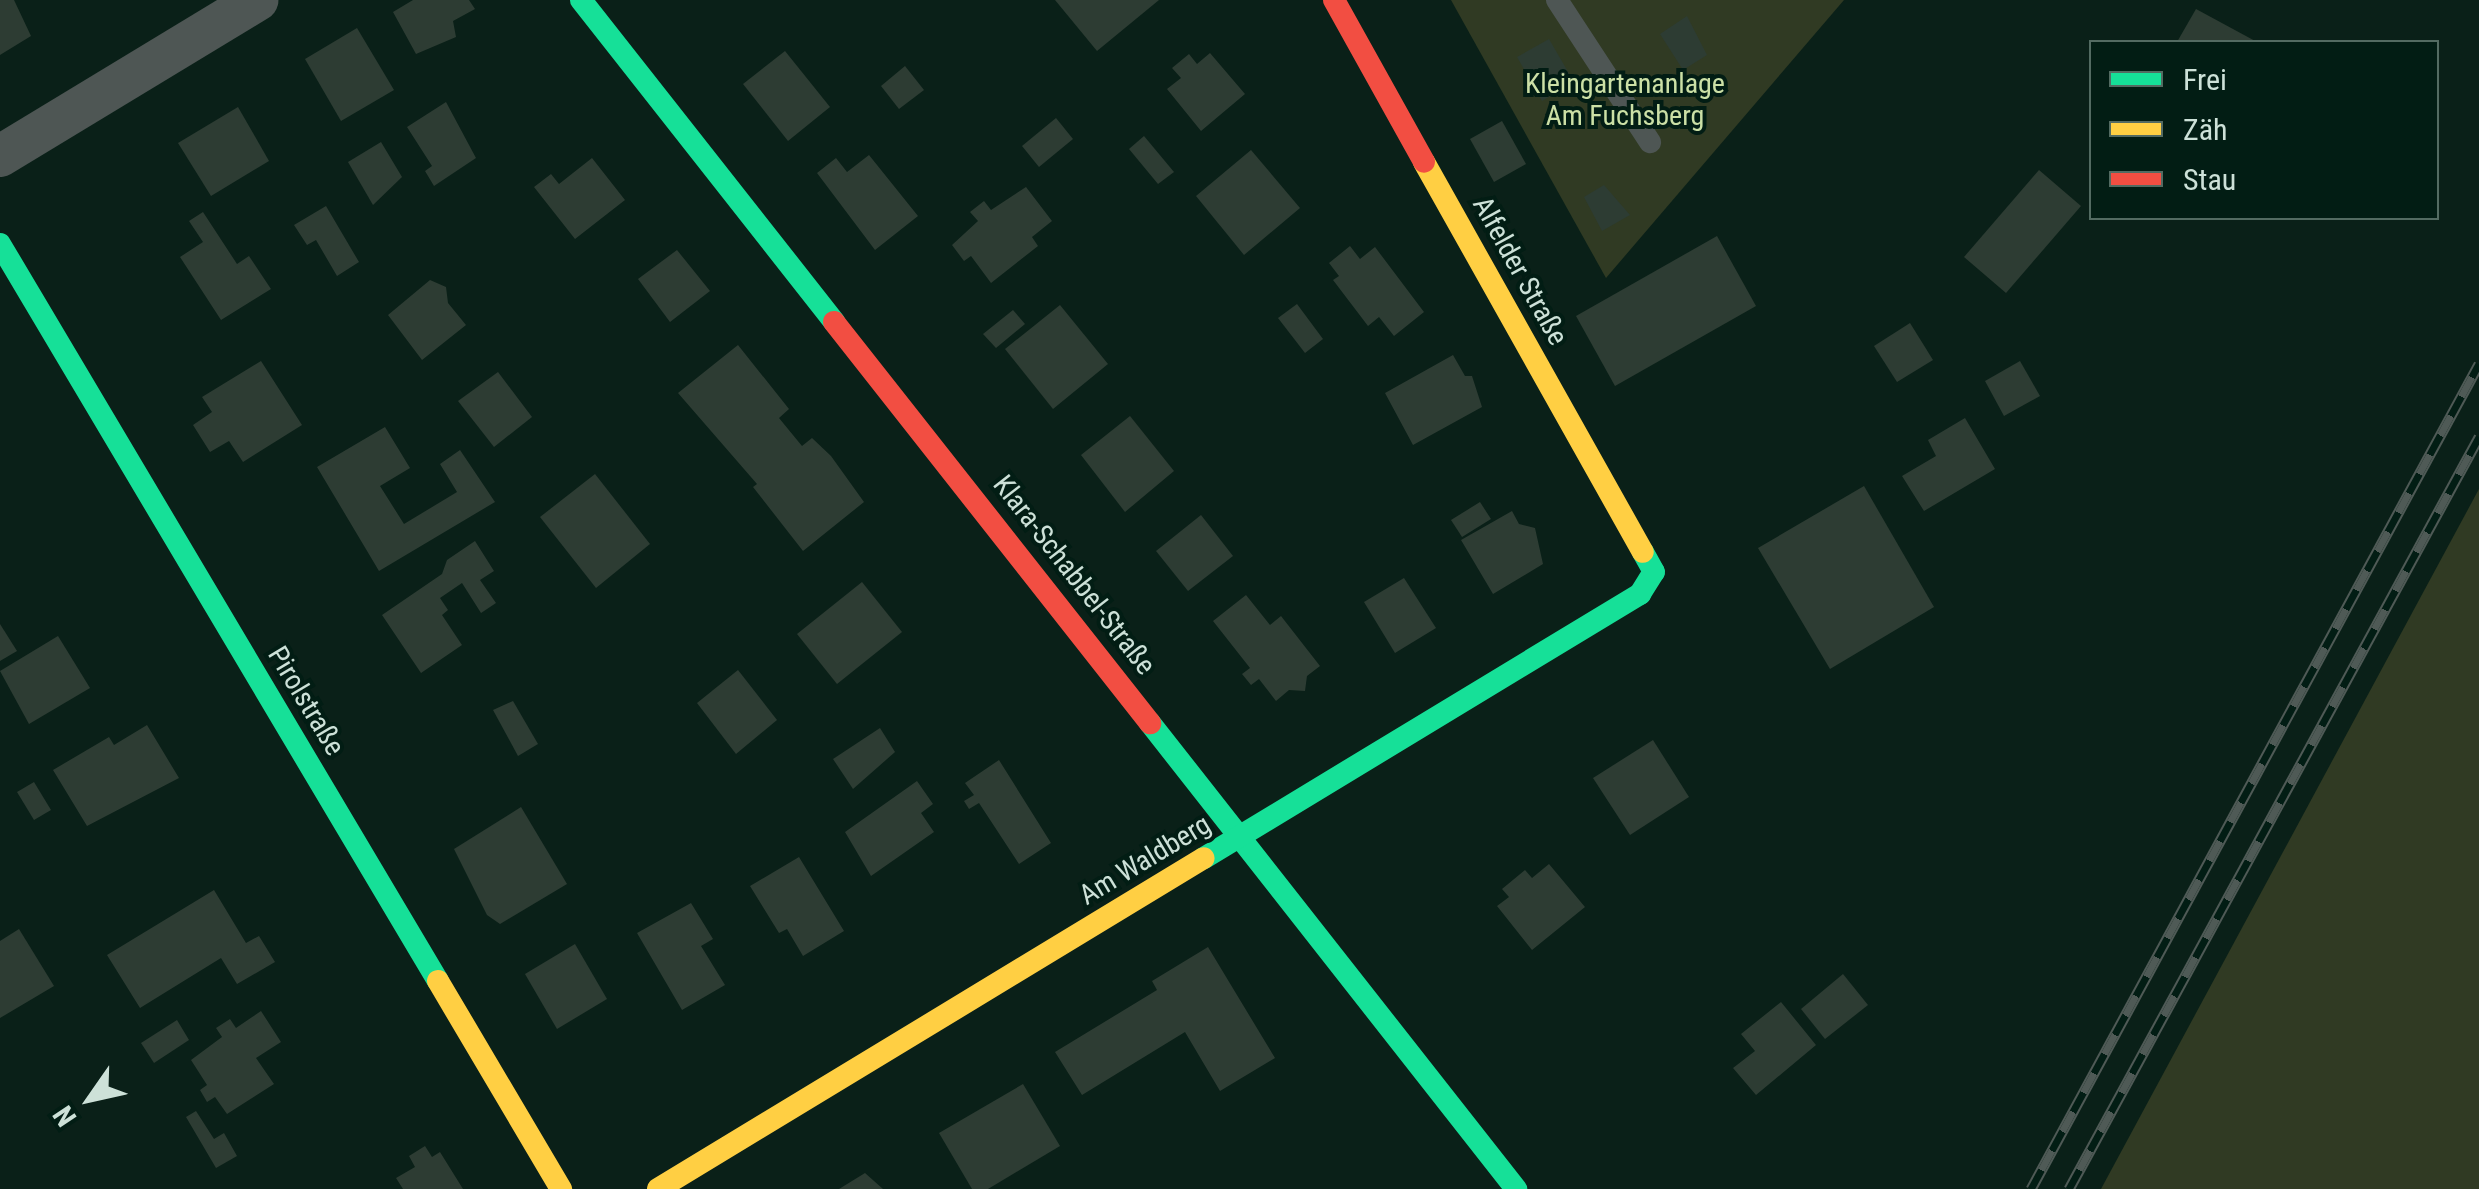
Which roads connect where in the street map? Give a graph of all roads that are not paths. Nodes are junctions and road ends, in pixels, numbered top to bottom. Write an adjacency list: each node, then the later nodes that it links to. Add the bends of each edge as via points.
1 (258, 0): 6 (street)
2 (581, 0): 9 (street, Klara-Schabbel-Straße)
3 (1334, 0): 8 (street, Alfelder Straße)
4 (1557, 0): 5 (lane)
5 (1650, 142)
6 (0, 156)
7 (0, 244): 10 (street, Pirolstraße)
8 (1654, 572): 9 (street, Am Waldberg, via 1640,594)
9 (1242, 836): 11 (street, Am Waldberg); 12 (street, Klara-Schabbel-Straße, via 1273,886)
10 (560, 1189)
11 (658, 1189)
12 (1516, 1189)

